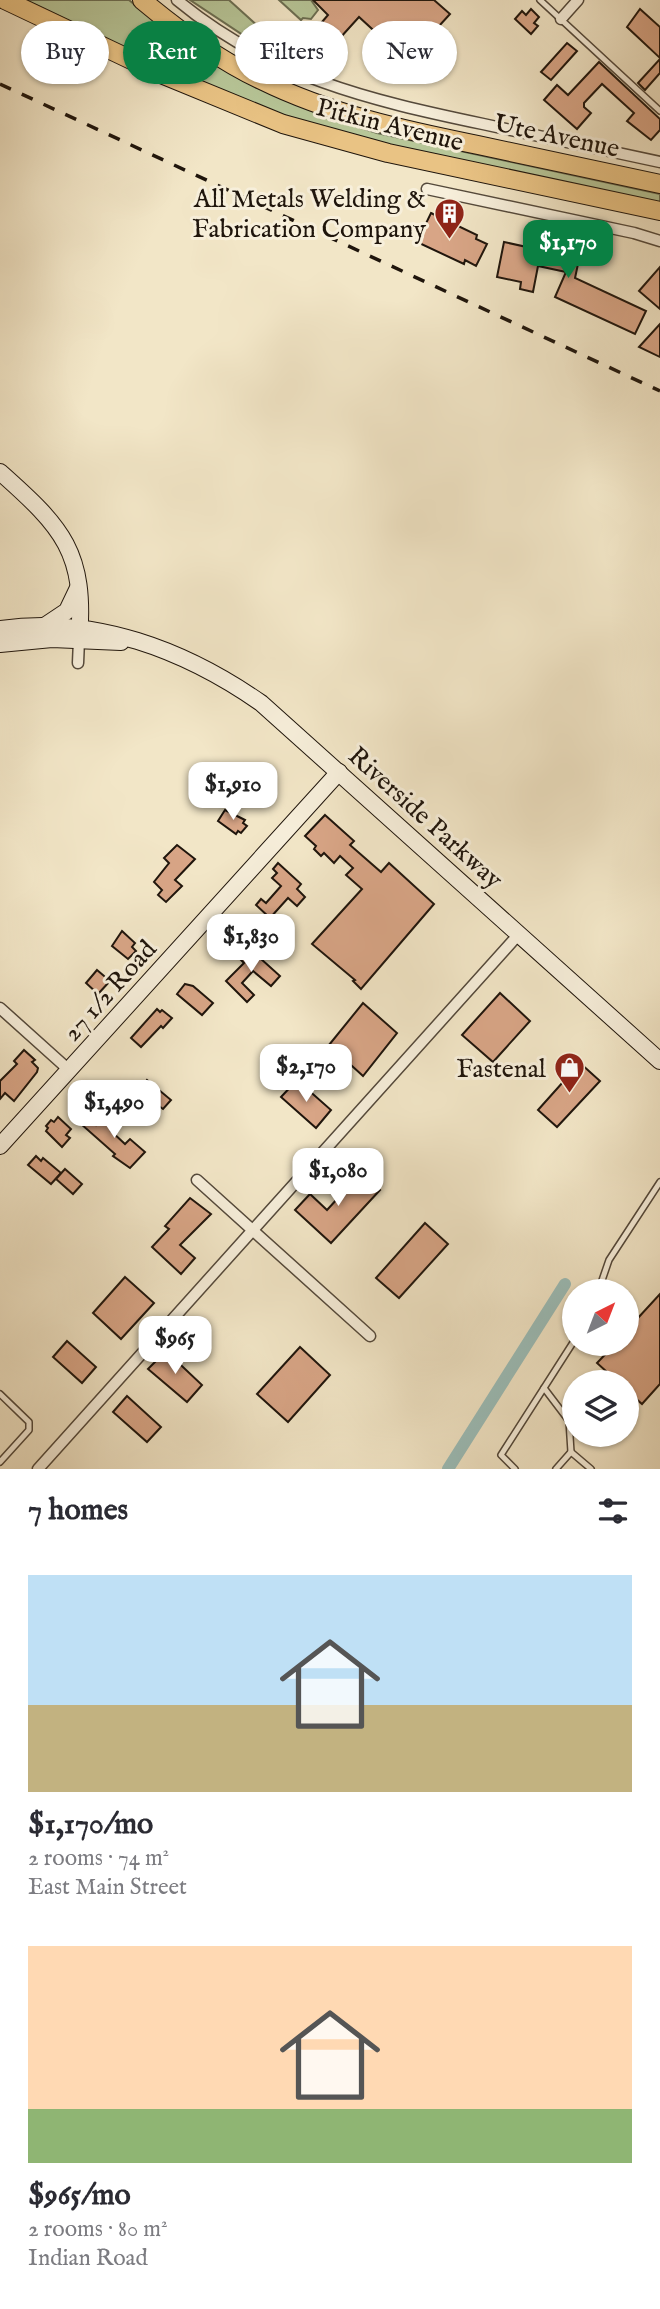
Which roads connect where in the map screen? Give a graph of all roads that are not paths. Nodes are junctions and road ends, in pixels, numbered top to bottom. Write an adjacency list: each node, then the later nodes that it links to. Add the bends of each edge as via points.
1 (5, 0): 13 (main road, Pitkin Avenue, via 161,74 283,124 388,153)
2 (177, 0): 7 (street)
3 (540, 0): 6 (lane)
4 (578, 0): 6 (street)
5 (149, 2): 11 (main road, Ute Avenue, via 202,47 260,80 331,109)
6 (561, 19): 9 (lane)
7 (235, 41)
8 (326, 84): 10 (street, via 397,105)
9 (660, 111)
10 (660, 162)
11 (660, 184)
12 (427, 189): 14 (street)
13 (660, 211)
14 (660, 241)
15 (0, 472): 16 (main road, via 60,532 75,561)
16 (79, 582): 17 (main road, via 67,611); 19 (main road)
17 (46, 625): 18 (main road, Riverside Parkway); 19 (main road, Riverside Parkway)
18 (0, 629)
19 (80, 633): 20 (main road, Riverside Parkway); 21 (street); 22 (main road, Riverside Parkway, via 138,643 190,661 239,687)
20 (0, 643)
21 (78, 663)
22 (339, 772): 23 (main road, Riverside Parkway); 26 (main road, 27 1/2 Road)
23 (519, 934): 25 (main road, Riverside Parkway); 30 (street)
24 (0, 1008): 26 (street)
25 (660, 1061)
26 (69, 1070): 27 (main road, 27 1/2 Road)
27 (0, 1146)
28 (197, 1180): 30 (street)
29 (660, 1182): 31 (lane, via 609,1260)
30 (252, 1230): 32 (street); 38 (street)
31 (602, 1279)
32 (370, 1336)
33 (564, 1356): 34 (lane)
34 (544, 1388): 36 (lane, via 569,1421); 39 (lane, via 501,1455)
35 (0, 1394): 37 (lane, via 29,1422 29,1430)
36 (571, 1452): 40 (lane); 41 (lane)
37 (2, 1457)
38 (38, 1469)
39 (515, 1469)
40 (556, 1469)
41 (591, 1469)

